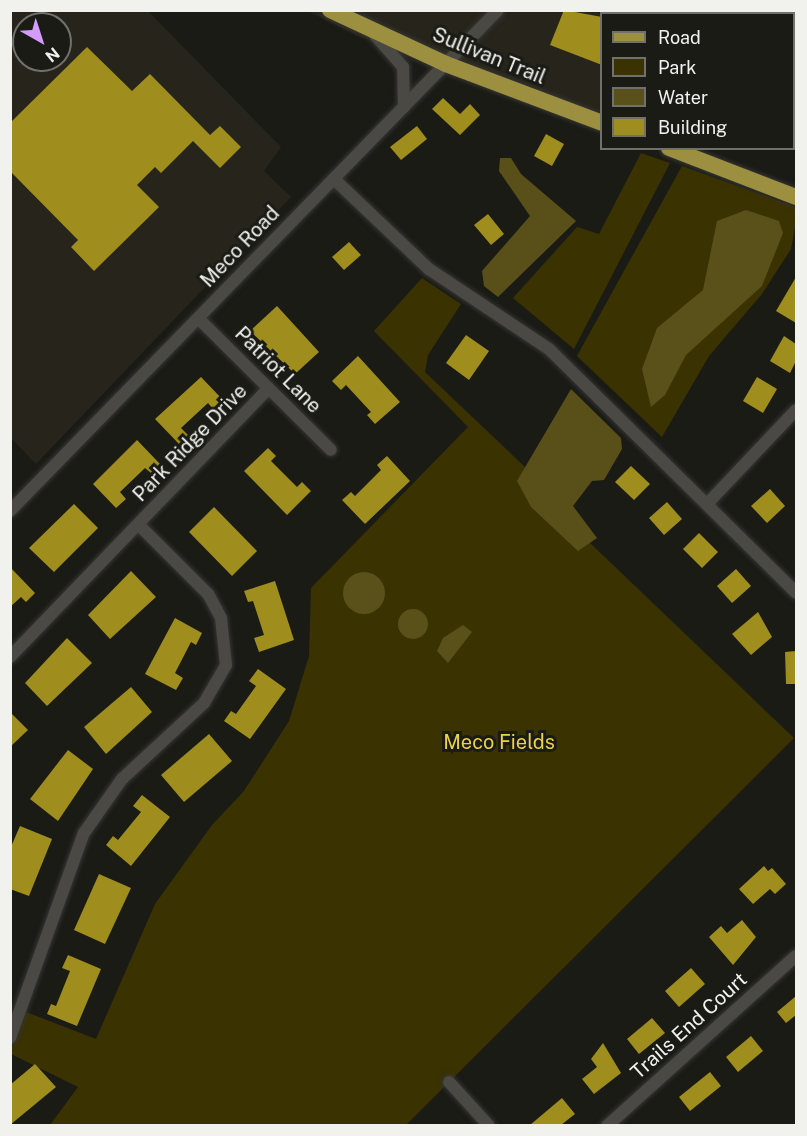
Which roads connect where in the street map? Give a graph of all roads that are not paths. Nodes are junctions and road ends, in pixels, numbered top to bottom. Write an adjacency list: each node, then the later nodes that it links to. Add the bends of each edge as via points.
1 (330, 10): 3 (main road, Sullivan Trail)
2 (498, 10): 4 (street, Meco Road)
3 (368, 28): 4 (main road, Sullivan Trail); 5 (street, via 403,67)
4 (446, 64): 5 (street, Meco Road); 6 (main road, Sullivan Trail)
5 (404, 106): 8 (street, Meco Road)
6 (600, 122)
7 (674, 150): 9 (main road)
8 (334, 179): 10 (street, Meco Road); 14 (street, via 429,269 549,349)
9 (796, 197)
10 (198, 318): 11 (street, Patriot Lane); 15 (street, Meco Road)
11 (269, 388): 13 (street, Patriot Lane); 16 (street, Park Ridge Drive)
12 (796, 410): 14 (street)
13 (331, 450)
14 (707, 504): 17 (street)
15 (10, 511)
16 (139, 525): 18 (street, Park Ridge Drive); 20 (street, Park Ridge Drive, via 208,594 222,618 226,665 204,703 122,779 84,833)
17 (796, 593)
18 (10, 657)
19 (796, 956): 23 (street, Trails End Court)
20 (10, 1038)
21 (449, 1082): 22 (street)
22 (489, 1125)
23 (607, 1125)

